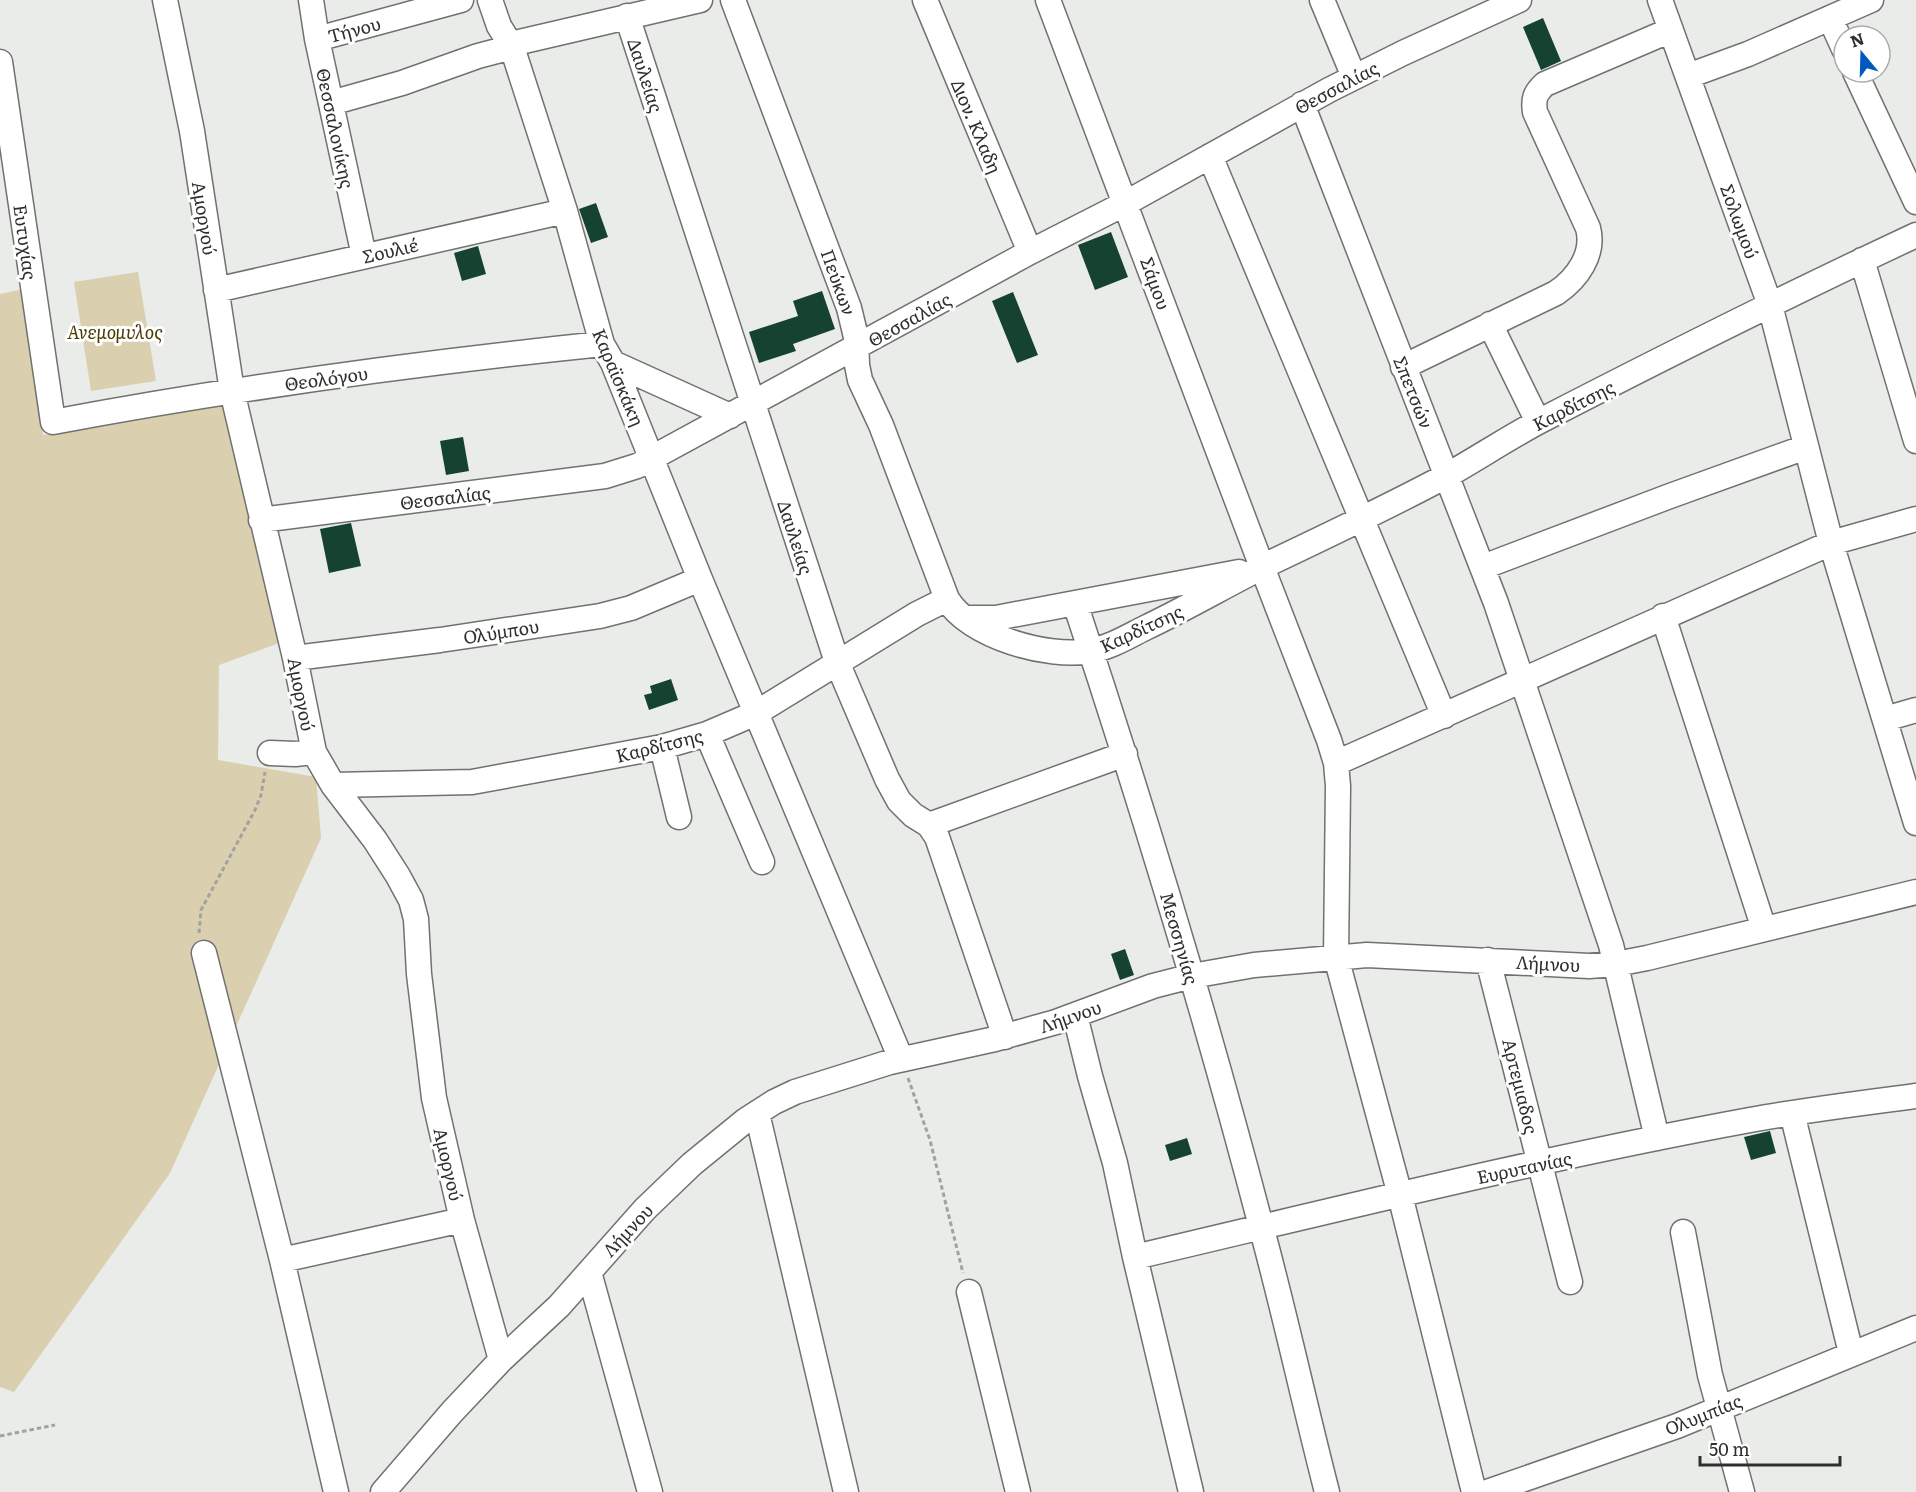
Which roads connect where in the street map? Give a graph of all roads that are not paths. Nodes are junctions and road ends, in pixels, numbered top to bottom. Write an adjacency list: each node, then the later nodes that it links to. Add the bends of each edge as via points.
1 (165, 0): 33 (street, Αμοργού, via 192,131)
2 (311, 0): 17 (street, Θεσσαλονίκης)
3 (461, 0): 17 (street, Τήνου)
4 (490, 0): 18 (street, Καραϊσκάκη, via 499,26)
5 (700, 0): 13 (street)
6 (733, 0): 36 (street, Πεύκων, via 849,308)
7 (925, 0): 30 (street, Διον. Κλαδη)
8 (1048, 0): 27 (street, Σάμου)
9 (1322, 0): 21 (street)
10 (1519, 0): 21 (street, Θεσσαλίας)
11 (1660, 0): 16 (street, Σολωμού)
12 (1871, 0): 14 (street)
13 (627, 16): 18 (street); 40 (street, Δαυλείας)
14 (1830, 18): 15 (street); 20 (street)
15 (1833, 24)
16 (1671, 30): 20 (street, Σολωμού); 35 (street, via 1545,84 1537,91 1533,101 1535,112 1588,228 1589,251 1567,286)
17 (317, 39): 23 (street, Θεσσαλονίκης)
18 (512, 46): 23 (street); 28 (street, Καραϊσκάκη)
19 (0, 62): 43 (street, Ευτυχίας)
20 (1688, 76): 34 (street, Σολωμού)
21 (1354, 77): 24 (street, Θεσσαλίας)
22 (1861, 84): 26 (street)
23 (331, 103): 31 (street, Θεσσαλονίκης)
24 (1302, 104): 25 (street, Θεσσαλίας); 38 (street, Σπετσών)
25 (1210, 156): 27 (street, Θεσσαλίας); 49 (street)
26 (1916, 202)
27 (1126, 203): 30 (street, Θεσσαλίας); 53 (street, Σάμου)
28 (565, 211): 31 (street, Σουλιέ); 37 (street, Καραϊσκάκη)
29 (1916, 235): 32 (street, Καρδίτσης)
30 (1030, 252): 36 (street, Θεσσαλίας)
31 (364, 256): 33 (street, Σουλιέ)
32 (1862, 260): 34 (street, Καρδίτσης); 41 (street)
33 (216, 290): 39 (street, Αμοργού)
34 (1770, 305): 44 (street, Καρδίτσης); 46 (street, Σολωμού)
35 (1490, 324): 38 (street); 44 (street)
36 (857, 347): 40 (street, Θεσσαλίας); 56 (street, Πεύκων, via 860,381 881,425)
37 (607, 353): 39 (street, Θεολόγου, via 448,360); 42 (street); 47 (street, Καραϊσκάκη)
38 (1403, 367): 48 (street, Σπετσών)
39 (232, 391): 43 (street, Θεολόγου); 51 (street, Αμοργού)
40 (752, 404): 42 (street, Θεσσαλίας); 62 (street, Δαυλείας)
41 (1911, 406): 45 (street)
42 (730, 416): 47 (street, Θεσσαλίας)
43 (53, 422)
44 (1538, 422): 48 (street, Καρδίτσης)
45 (1916, 441)
46 (1806, 447): 52 (street, Σολωμού); 54 (street)
47 (652, 457): 51 (street, Θεσσαλίας, via 605,476); 55 (street, Καραϊσκάκη)
48 (1448, 475): 49 (street, Καρδίτσης); 54 (street, Σπετσών)
49 (1362, 519): 53 (street, Καρδίτσης); 66 (street)
50 (1916, 519): 52 (street)
51 (261, 520): 61 (street, Αμοργού)
52 (1831, 543): 58 (street); 67 (street, Σολωμού)
53 (1262, 567): 57 (street); 60 (street, Καρδίτσης); 73 (street, Σάμου)
54 (1483, 567): 63 (street, Σπετσών)
55 (700, 579): 61 (street, Ολύμπου, via 631,608 600,616); 65 (street, Καραϊσκάκη)
56 (947, 599): 59 (street, Καρδίτσης); 62 (street, Καρδίτσης)
57 (1075, 603): 59 (street, via 996,618); 60 (street, Μεσσηνίας)
58 (1663, 616): 63 (street); 80 (street)
59 (964, 618): 60 (street, Καρδίτσης, via 1026,648 1059,653)
60 (1091, 651): 72 (street, Μεσσηνίας)
61 (295, 658): 70 (street, Αμοργού)
62 (837, 662): 65 (street, Καρδίτσης); 77 (street, Δαυλείας, via 899,801)
63 (1522, 681): 66 (street); 84 (street, Σπετσών)
64 (1916, 710): 67 (street)
65 (756, 713): 68 (street, Καρδίτσης); 88 (street, Καραϊσκάκη)
66 (1444, 716): 73 (street)
67 (1885, 719): 76 (street, Σολωμού)
68 (707, 734): 69 (street, Καρδίτσης); 78 (street)
69 (662, 747): 74 (street, Καρδίτσης, via 472,782); 75 (street)
70 (314, 752): 71 (street); 74 (street, Αμοργού)
71 (270, 753)
72 (1125, 754): 77 (street); 85 (street, Μεσσηνίας)
73 (1336, 763): 82 (street, Σάμου)
74 (333, 785): 95 (street, Αμοργού, via 375,840 411,900 434,1098)
75 (679, 817)
76 (1916, 823)
77 (929, 825): 87 (street, Δαυλείας, via 944,854)
78 (762, 862)
79 (1916, 892): 80 (street, Λήμνου)
80 (1764, 929): 84 (street, Λήμνου)
81 (204, 953): 99 (street)
82 (1336, 957): 83 (street, Λήμνου); 85 (street, Λήμνου); 94 (street, Σάμου)
83 (1488, 960): 84 (street, Λήμνου); 93 (street, Αρτεμιαδος)
84 (1616, 964): 92 (street, Σπετσών)
85 (1192, 976): 86 (street, Λήμνου); 96 (street, Μεσσηνίας)
86 (1075, 1015): 87 (street, Λήμνου); 98 (street, via 1115,1163)
87 (1005, 1037): 88 (street, Λήμνου)
88 (901, 1059): 90 (street, Λήμνου, via 795,1092)
89 (1916, 1096): 91 (street, Ευρυτανίας)
90 (757, 1113): 100 (street, Λήμνου, via 692,1164); 110 (street)
91 (1792, 1113): 92 (street, Ευρυτανίας); 104 (street)
92 (1657, 1138): 93 (street, Ευρυτανίας)
93 (1540, 1164): 94 (street, Ευρυτανίας); 101 (street, Αρτεμιαδος)
94 (1400, 1195): 96 (street, Ευρυτανίας); 114 (street, Σάμου)
95 (462, 1220): 99 (street); 105 (street, Αμοργού)
96 (1262, 1227): 98 (street, Ευρυτανίας); 113 (street, Μεσσηνίας)
97 (1683, 1232): 106 (street)
98 (1135, 1257): 112 (street)
99 (282, 1260): 107 (street)
100 (589, 1272): 105 (street, Λήμνου); 109 (street)
101 (1570, 1282)
102 (969, 1292): 111 (street)
103 (1916, 1328): 104 (street, Ολυμπίας)
104 (1851, 1353): 106 (street, Ολυμπίας)
105 (501, 1360): 108 (street, Λήμνου)
106 (1719, 1409): 115 (street, Ολυμπίας); 116 (street)
107 (336, 1492)
108 (383, 1492)
109 (650, 1492)
110 (846, 1492)
111 (1018, 1492)
112 (1191, 1492)
113 (1326, 1492)
114 (1474, 1492)
115 (1487, 1492)
116 (1742, 1492)

